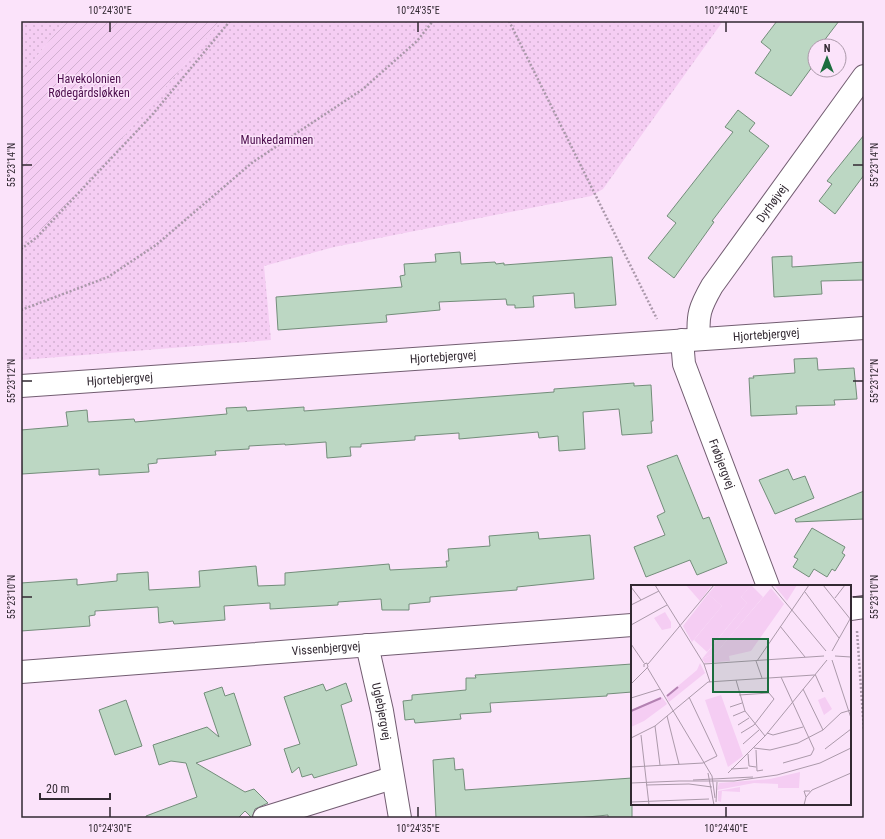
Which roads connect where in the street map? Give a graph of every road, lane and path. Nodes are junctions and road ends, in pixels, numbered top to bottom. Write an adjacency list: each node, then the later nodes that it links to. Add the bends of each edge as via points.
1 (230, 21): 5 (path, via 152,115 36,238)
2 (433, 21): 6 (path, via 417,41 363,89 253,162 156,245 108,277)
3 (509, 21): 8 (path)
4 (864, 76): 8 (street, Dyrhøjvej, via 712,286 702,304 698,320)
5 (21, 249)
6 (21, 310)
7 (864, 328): 8 (street, Hjortebjergvej)
8 (683, 340): 9 (street, Hjortebjergvej); 10 (street, Frøbjergvej, via 684,364)
9 (21, 386)
10 (768, 585)
11 (856, 608): 15 (path)
12 (631, 626): 13 (street, Vissenbjergvej)
13 (367, 646): 14 (street, Vissenbjergvej); 16 (street, Uglebjergvej, via 382,711)
14 (21, 672)
15 (864, 731)
16 (392, 778): 17 (street); 18 (street, Uglebjergvej)
17 (264, 818)
18 (400, 818)

